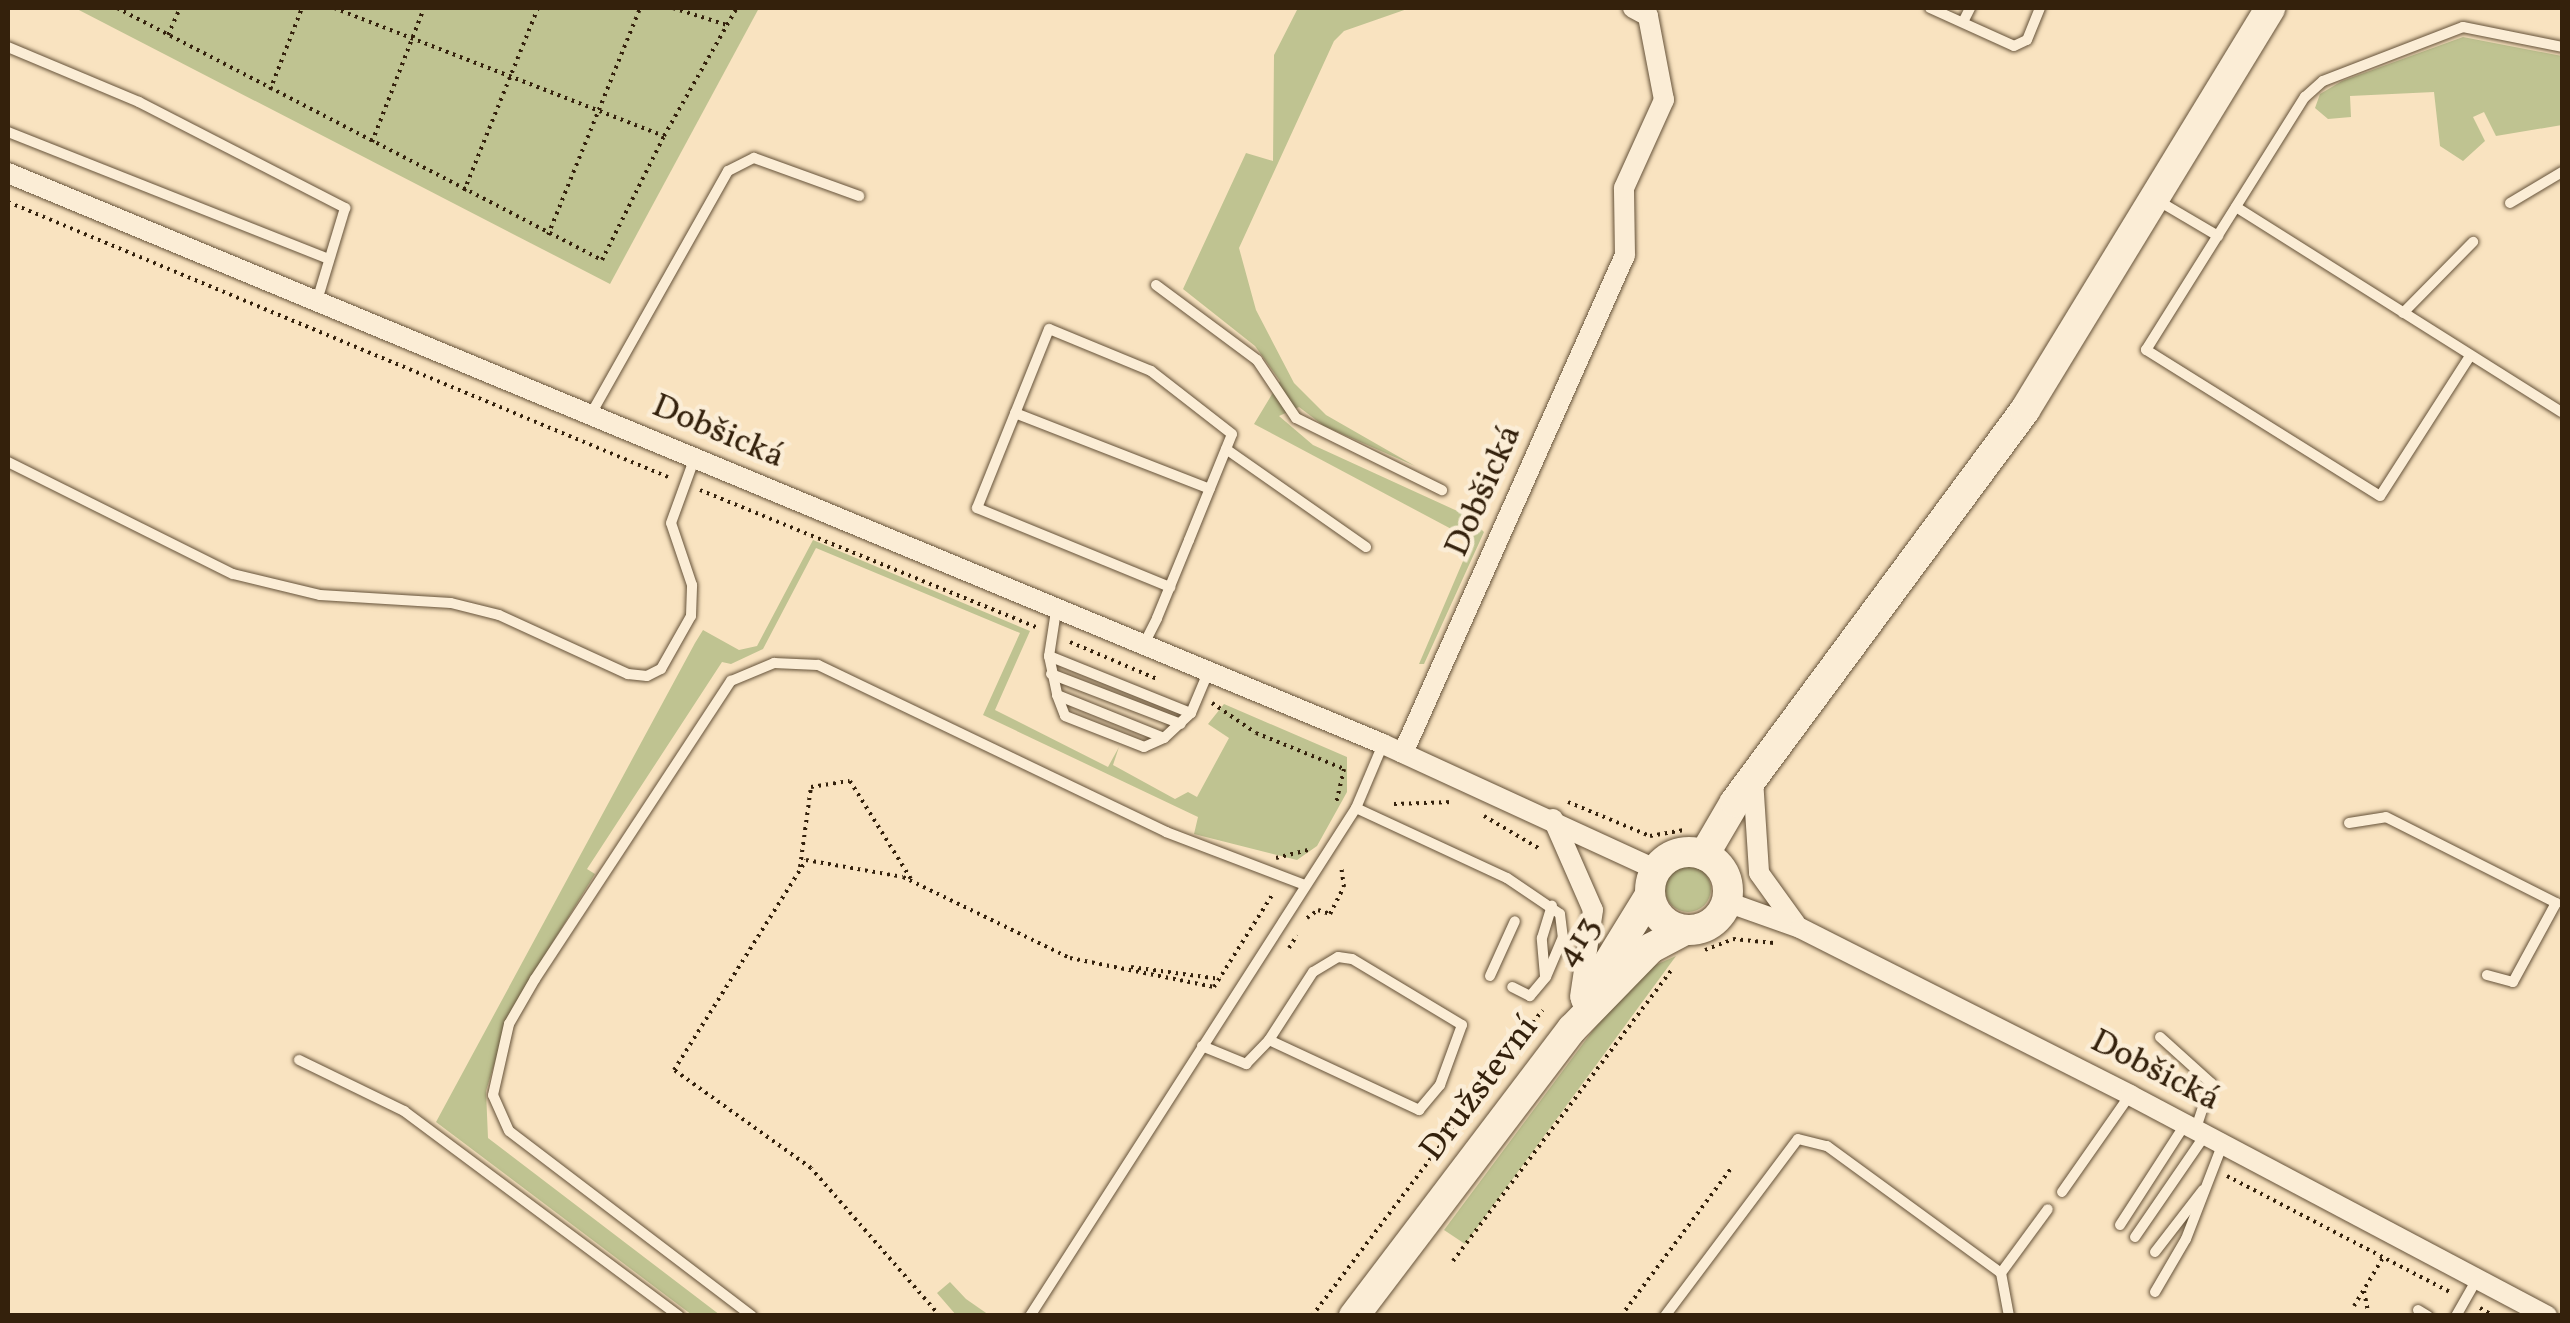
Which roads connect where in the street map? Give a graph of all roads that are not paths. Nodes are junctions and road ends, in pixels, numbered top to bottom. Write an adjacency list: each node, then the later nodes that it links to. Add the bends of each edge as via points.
1 (1930, 8): 6 (lane)
2 (1970, 8): 6 (lane)
3 (2040, 8): 6 (lane, via 2024,45)
4 (2270, 8): 13 (main road)
5 (1644, 10): 41 (street, Dobšická, via 1664,100 1624,188 1625,255)
6 (1963, 22)
7 (8, 47): 18 (lane, via 139,102 345,208)
8 (2562, 47): 15 (lane, via 2463,27 2344,68 2305,97)
9 (8, 132): 18 (lane)
10 (2562, 172): 14 (lane)
11 (8, 173): 20 (street, Dobšická)
12 (859, 196): 25 (lane, via 754,158 728,171)
13 (2156, 200): 16 (lane); 42 (main road, via 1986,467)
14 (2510, 203)
15 (2236, 207): 16 (lane); 21 (lane)
16 (2218, 236): 22 (lane, via 2146,350 2380,496)
17 (2473, 242): 21 (lane)
18 (327, 258): 20 (lane)
19 (1156, 285): 30 (lane, via 1257,360 1296,418)
20 (317, 301): 25 (street, Dobšická)
21 (2402, 313): 22 (lane)
22 (2470, 356): 23 (lane)
23 (2562, 412)
24 (1015, 413): 26 (lane, via 1049,329 1186,393 1232,434); 29 (lane); 32 (lane, via 977,508)
25 (591, 414): 27 (street, Dobšická)
26 (1226, 449): 29 (lane); 31 (lane)
27 (695, 457): 28 (lane, via 670,522 692,585 691,616 661,669 647,676 628,674 499,615 451,603 320,595 233,574); 33 (street, Dobšická)
28 (8, 462)
29 (1210, 489): 32 (lane)
30 (1442, 490)
31 (1366, 547)
32 (1170, 586): 34 (lane)
33 (1056, 611): 34 (street, Dobšická); 35 (lane)
34 (1142, 648): 37 (street, Dobšická)
35 (1049, 656): 36 (lane); 38 (lane)
36 (1052, 674): 39 (lane); 39 (lane, via 1065,716 1144,747)
37 (1207, 675): 38 (lane); 40 (street, Dobšická)
38 (1191, 713): 39 (lane)
39 (1181, 724)
40 (1383, 744): 41 (street, Dobšická); 43 (lane)
41 (1403, 753): 44 (street, Dobšická)
42 (1753, 779): 46 (main road); 52 (street, via 1759,873)
43 (1356, 808): 48 (lane); 50 (lane)
44 (1553, 820): 47 (street, Dobšická, via 1608,843); 58 (street, via 1593,910 1593,944)
45 (2349, 823): 54 (lane, via 2386,818 2556,903 2513,982)
46 (1697, 841): 47 (main road); 49 (main road, via 1726,880)
47 (1653, 882): 53 (main road, via 1662,919); 58 (main road, 413)
48 (1304, 885): 61 (lane); 75 (lane, via 1166,832 818,665 774,663 731,681 526,994 500,1050 494,1095 510,1132)
49 (1726, 902): 52 (street, Dobšická); 53 (main road)
50 (1552, 905): 56 (lane, via 1542,938); 56 (lane, via 1564,922 1564,937)
51 (1516, 921): 55 (lane)
52 (1800, 928): 63 (street, Dobšická)
53 (1691, 942): 58 (main road, Družstevní / 413, via 1651,948)
54 (2487, 975)
55 (1490, 976)
56 (1546, 977): 57 (lane, via 1530,996)
57 (1512, 987)
58 (1572, 1029): 77 (main road, Družstevní / 413)
59 (2160, 1037): 64 (lane, via 2211,1082)
60 (1270, 1040): 60 (lane, via 1325,961 1352,959 1462,1024 1440,1085 1420,1110); 61 (lane, via 1246,1064)
61 (1202, 1046): 76 (lane)
62 (299, 1060): 74 (lane, via 404,1111)
63 (2130, 1094): 64 (street, Dobšická); 66 (lane)
64 (2203, 1131): 65 (lane); 68 (lane); 69 (lane); 72 (street, Dobšická)
65 (2206, 1188): 70 (lane); 73 (lane)
66 (2062, 1192)
67 (2048, 1210): 71 (lane)
68 (2120, 1225)
69 (2135, 1237)
70 (2156, 1252)
71 (2001, 1274): 78 (lane, via 1827,1146 1798,1140); 79 (lane)
72 (2477, 1278): 80 (lane); 81 (street, Dobšická)
73 (2156, 1292)
74 (678, 1316)
75 (752, 1316)
76 (1030, 1316)
77 (1354, 1316)
78 (1665, 1316)
79 (2008, 1316)
80 (2456, 1316)
81 (2547, 1316)

